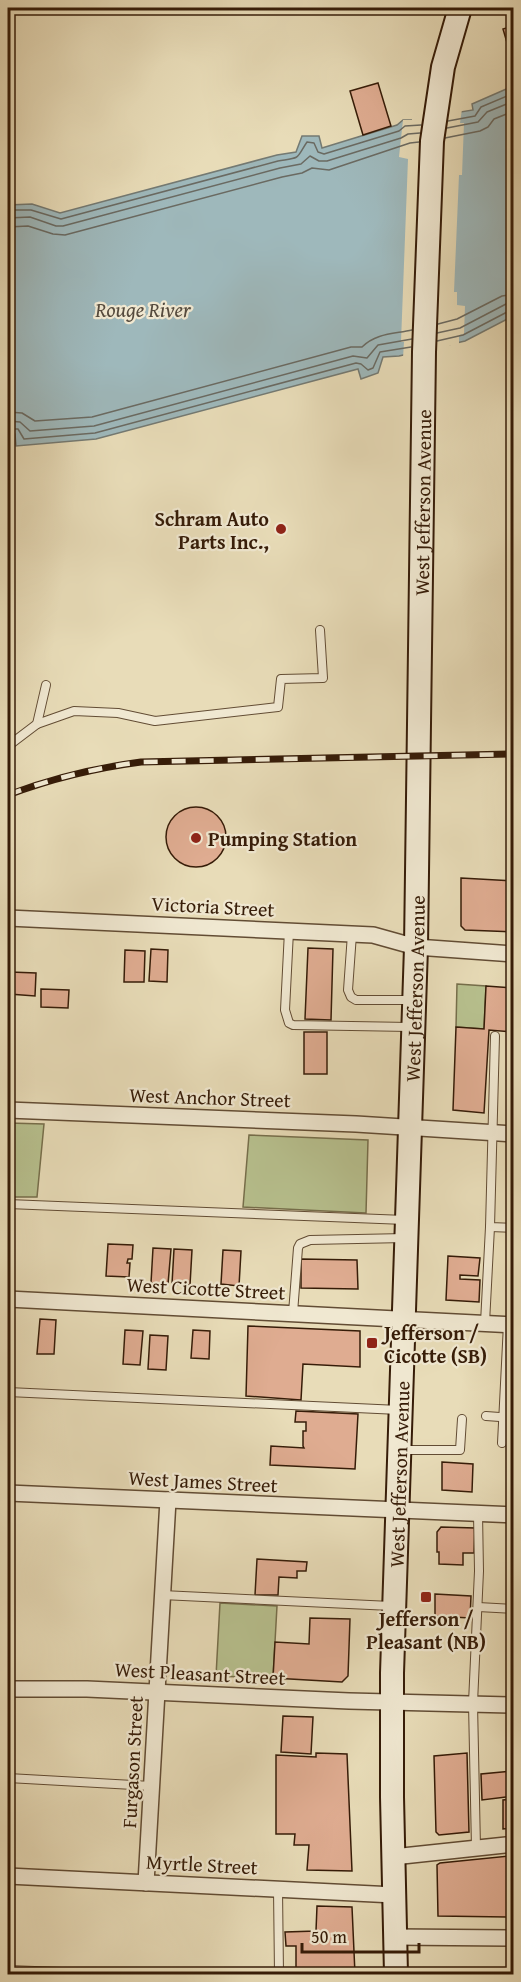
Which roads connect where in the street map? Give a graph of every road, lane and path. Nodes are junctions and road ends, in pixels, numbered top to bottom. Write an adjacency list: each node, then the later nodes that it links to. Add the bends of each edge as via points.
1 (460, 8): 9 (main road, West Jefferson Avenue, via 443,67 432,146 424,351)
2 (320, 630): 4 (lane, via 323,678 281,679 278,707 155,721 118,713 74,711)
3 (46, 685): 4 (lane)
4 (37, 724): 5 (lane)
5 (8, 746)
6 (8, 918): 7 (street, Victoria Street)
7 (289, 931): 8 (street, Victoria Street); 12 (lane, via 285,1010 289,1023)
8 (352, 934): 9 (street, Victoria Street, via 373,935); 11 (lane, via 348,990 351,997)
9 (416, 947): 10 (street, Victoria Street); 11 (main road, West Jefferson Avenue)
10 (513, 954)
11 (414, 1000): 12 (main road, West Jefferson Avenue)
12 (413, 1027): 15 (main road, West Jefferson Avenue)
13 (495, 1036): 16 (lane)
14 (8, 1110): 15 (street, West Anchor Street)
15 (410, 1128): 16 (street, West Anchor Street); 21 (main road, West Jefferson Avenue)
16 (493, 1133): 17 (street, West Anchor Street); 19 (lane)
17 (513, 1134)
18 (8, 1204): 21 (lane)
19 (490, 1227): 20 (lane); 25 (lane)
20 (513, 1228)
21 (406, 1229): 23 (lane, via 304,1242 298,1248); 24 (main road, West Jefferson Avenue)
22 (8, 1299): 23 (street, West Cicotte Street)
23 (293, 1313): 24 (street, West Cicotte Street)
24 (403, 1318): 25 (street, West Cicotte Street); 28 (main road, West Jefferson Avenue)
25 (484, 1323): 26 (street, West Cicotte Street)
26 (511, 1324): 30 (lane)
27 (8, 1392): 28 (lane)
28 (400, 1410): 34 (main road, West Jefferson Avenue)
29 (486, 1416): 30 (lane)
30 (504, 1418): 31 (lane); 33 (lane)
31 (513, 1418)
32 (462, 1419): 34 (lane, via 460,1450)
33 (502, 1443)
34 (399, 1450): 37 (main road, West Jefferson Avenue)
35 (8, 1493): 36 (street, West James Street)
36 (168, 1500): 37 (street, West James Street); 40 (street, Furgason Street)
37 (396, 1509): 38 (street, West James Street); 41 (main road, West Jefferson Avenue)
38 (478, 1513): 39 (street, West James Street); 42 (lane)
39 (513, 1515)
40 (162, 1595): 41 (lane); 45 (street, Furgason Street)
41 (393, 1606): 46 (main road, West Jefferson Avenue)
42 (478, 1607): 43 (lane); 47 (lane)
43 (513, 1610)
44 (8, 1689): 45 (street, West Pleasant Street)
45 (157, 1692): 46 (street, West Pleasant Street); 50 (street, Furgason Street)
46 (392, 1701): 47 (street, West Pleasant Street); 53 (main road, West Jefferson Avenue)
47 (473, 1703): 48 (street, West Pleasant Street); 52 (lane)
48 (513, 1705)
49 (8, 1778): 50 (lane)
50 (151, 1786): 55 (street, Furgason Street)
51 (513, 1844): 52 (street)
52 (476, 1848): 53 (street)
53 (393, 1857): 57 (main road, West Jefferson Avenue)
54 (8, 1876): 55 (street, Myrtle Street)
55 (146, 1882): 56 (street, Myrtle Street)
56 (278, 1889): 57 (street, Myrtle Street); 62 (lane)
57 (394, 1895): 58 (main road, West Jefferson Avenue)
58 (395, 1937): 59 (street); 63 (main road, West Jefferson Avenue)
59 (513, 1938)
60 (8, 1970): 61 (lane)
61 (115, 1974)
62 (279, 1974)
63 (396, 1974)

